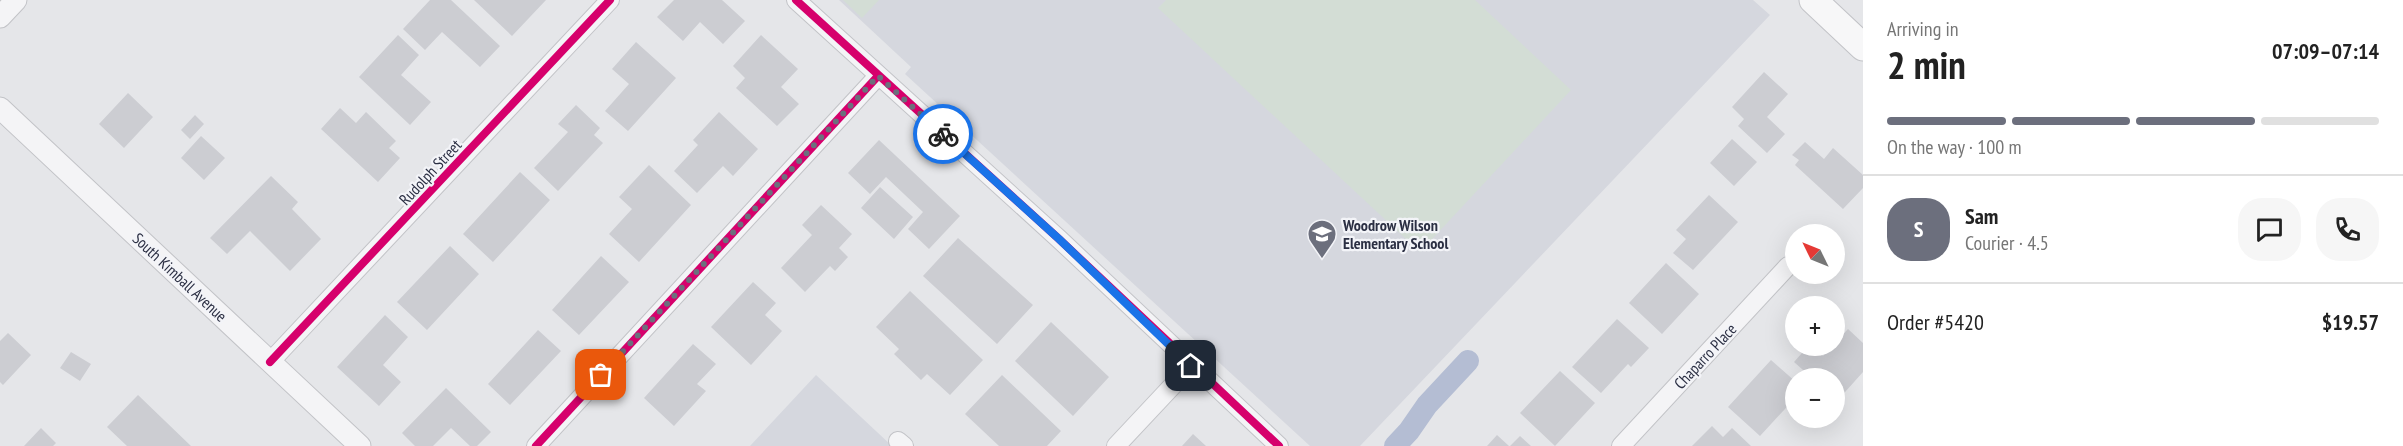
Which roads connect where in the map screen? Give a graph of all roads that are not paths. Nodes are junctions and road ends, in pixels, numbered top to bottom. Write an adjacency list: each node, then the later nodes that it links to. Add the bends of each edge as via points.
1 (16, 0): 5 (street)
2 (610, 0): 10 (street, Rudolph Street)
3 (796, 0): 7 (street)
4 (1813, 0): 6 (main road)
5 (0, 17)
6 (1863, 47)
7 (878, 76): 11 (street, via 1059,239); 13 (street)
8 (0, 108): 10 (street, South Kimball Avenue)
9 (1785, 269): 16 (street, Chaparro Place)
10 (270, 362): 12 (street, South Kimball Avenue)
11 (1191, 366): 14 (street); 15 (street)
12 (360, 446)
13 (536, 446)
14 (1116, 446)
15 (1279, 446)
16 (1621, 446)

